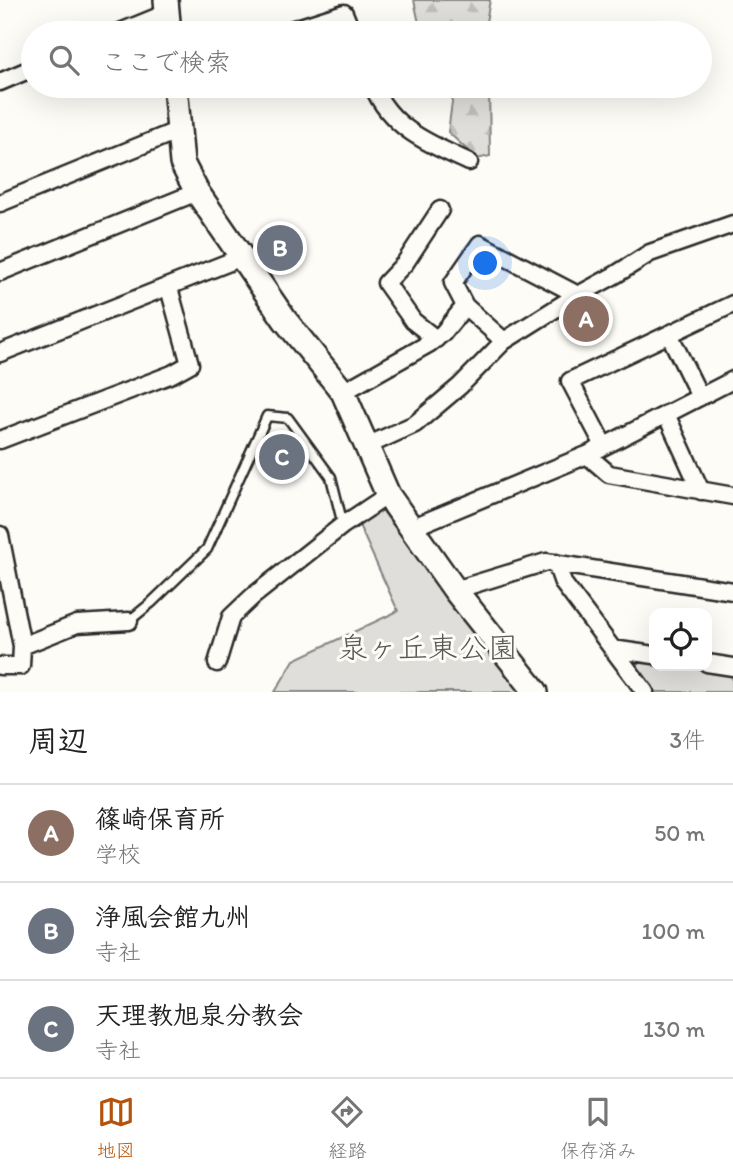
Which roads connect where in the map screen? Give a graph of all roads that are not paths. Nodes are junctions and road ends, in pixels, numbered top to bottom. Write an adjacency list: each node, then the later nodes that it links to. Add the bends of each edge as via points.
1 (341, 7): 2 (street)
2 (309, 21)
3 (21, 73): 4 (street)
4 (0, 82)
5 (176, 98): 7 (street)
6 (382, 98): 8 (street, via 402,126 418,138)
7 (179, 130): 9 (street, via 182,163); 10 (street)
8 (469, 162)
9 (197, 192): 13 (street); 14 (street)
10 (1, 198)
11 (440, 210): 20 (street, via 386,284 413,321)
12 (733, 224): 16 (street, via 650,253)
13 (242, 257): 15 (street); 24 (street)
14 (0, 272)
15 (169, 288): 22 (street); 27 (street, via 190,364)
16 (578, 295): 18 (street, via 480,243 453,284); 21 (street)
17 (733, 304): 19 (street)
18 (465, 306): 20 (street); 21 (street)
19 (669, 334): 25 (street); 29 (street, via 570,381)
20 (436, 339): 24 (street)
21 (504, 341): 28 (street, via 415,424)
22 (0, 353)
23 (733, 380): 25 (street)
24 (343, 392): 28 (street)
25 (700, 397): 26 (street)
26 (666, 414): 29 (street); 31 (street)
27 (0, 440)
28 (369, 445): 32 (street)
29 (604, 446): 30 (street)
30 (587, 455): 31 (street, via 609,474); 35 (street)
31 (701, 491): 33 (street)
32 (388, 495): 34 (street); 35 (street)
33 (733, 496)
34 (343, 525): 40 (lane, via 331,477 288,418 267,416 207,548); 44 (street, via 231,617)
35 (411, 528): 38 (street)
36 (0, 535): 41 (street)
37 (556, 563): 38 (street, via 546,562); 39 (street); 42 (street, via 563,583)
38 (456, 590): 48 (street)
39 (733, 591)
40 (129, 621): 41 (street, via 77,624)
41 (22, 646): 46 (street, via 21,666)
42 (612, 649): 43 (street); 49 (street)
43 (649, 654)
44 (217, 663)
45 (712, 664): 47 (street)
46 (0, 666)
47 (733, 667)
48 (536, 692)
49 (645, 692)

